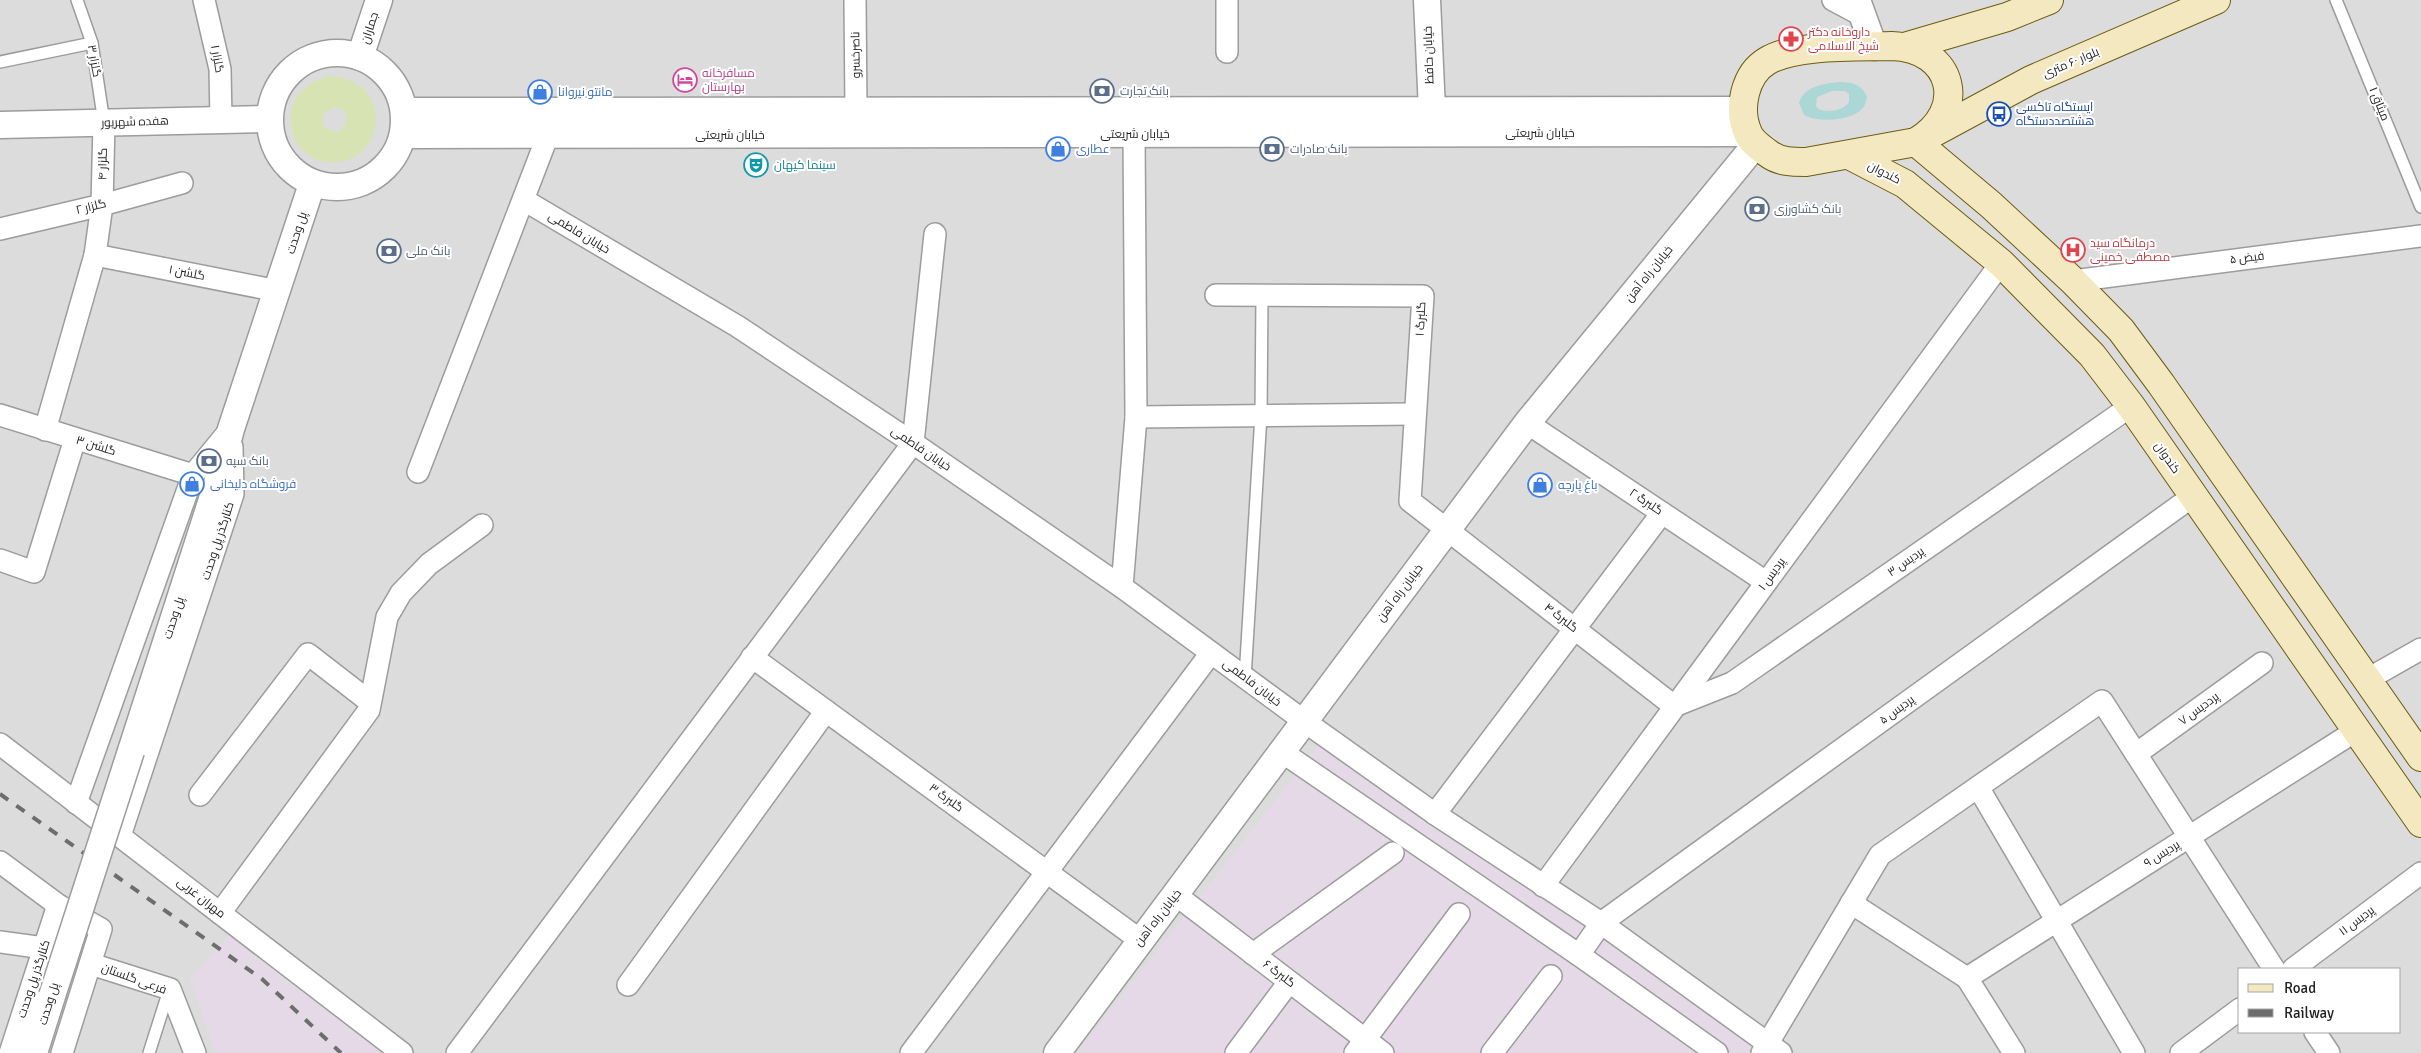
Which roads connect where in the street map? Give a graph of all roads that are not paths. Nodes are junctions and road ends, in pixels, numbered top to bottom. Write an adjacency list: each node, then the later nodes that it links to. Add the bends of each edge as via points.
1 (77, 0): 12 (lane, گلزار ۳)
2 (204, 0): 21 (street, گلزار ۱, via 220,69)
3 (379, 0): 16 (street, جماران)
4 (855, 0): 19 (street, ناصرخسرو)
5 (1228, 0): 15 (street)
6 (1427, 0): 18 (street, خیابان حافظ)
7 (1833, 0): 11 (street)
8 (2049, 0): 13 (main road, via 2007,17)
9 (2336, 0): 34 (lane, میثاق ۱)
10 (2211, 1): 28 (main road, بلوار ۶۰ متری, via 2031,80)
11 (1860, 8): 14 (street)
12 (92, 43): 17 (lane); 22 (lane, گلزار ۳)
13 (1908, 46): 14 (main road); 28 (main road, via 1936,62 1948,91 1947,107 1940,122)
14 (1874, 47): 25 (main road, via 1782,53 1765,62 1752,75 1745,92)
15 (1227, 52)
16 (360, 57): 20 (street, via 325,54 299,64 283,79 273,98); 23 (street, via 376,65 390,78 399,93)
17 (0, 62)
18 (1432, 110): 19 (street, خیابان شریعتی); 25 (street, خیابان شریعتی)
19 (856, 111): 23 (street, خیابان شریعتی)
20 (269, 119): 21 (street, هفده شهریور); 31 (street, via 272,139 280,158 294,174)
21 (221, 120): 22 (street, هفده شهریور)
22 (104, 123): 24 (street, هفده شهریور); 33 (street, گلزار ۴)
23 (403, 123): 27 (street, خیابان شریعتی); 31 (street, via 394,156 379,174 358,185 335,188)
24 (0, 125)
25 (1749, 129): 26 (street, خیابان شریعتی); 29 (main road, بلوار ۶۰ متری, via 1770,155 1788,162); 49 (street, خیابان راه آهن)
26 (1134, 134): 27 (street, خیابان شریعتی); 48 (street)
27 (548, 135): 32 (street)
28 (1923, 138): 29 (main road, بلوار ۶۰ متری); 40 (main road)
29 (1849, 155): 39 (main road, کندوان, via 1905,184)
30 (182, 183): 33 (street, گلزار ۲)
31 (312, 184): 41 (street, پل وحدت)
32 (524, 200): 53 (street, خیابان فاطمی, via 737,326); 54 (street)
33 (102, 205): 35 (street, گلزار ۲); 38 (street, گلزار ۴)
34 (2421, 207)
35 (0, 229)
36 (935, 234): 53 (street)
37 (2421, 236): 40 (street, فیض ۵)
38 (95, 255): 41 (street, گلشن ۱); 51 (street, گلزار ۴)
39 (2000, 263): 44 (main road, کندوان, via 2092,355); 61 (street, پردیس ۱)
40 (2073, 281): 69 (main road, via 2120,330 2161,384)
41 (278, 291): 50 (street, پل وحدت)
42 (1216, 295): 43 (street, گلبرگ ۱)
43 (1262, 296): 45 (street, گلبرگ ۱, via 1423,296); 47 (lane)
44 (2131, 406): 56 (main road, کندوان); 71 (street, پردیس ۳, via 1732,683)
45 (1416, 414): 47 (street); 59 (street, گلبرگ ۱, via 1410,501)
46 (0, 415): 51 (street, گلشن ۳)
47 (1261, 415): 48 (street); 68 (lane)
48 (1136, 417): 62 (street)
49 (1527, 423): 57 (street, گلبرگ ۲); 59 (street, خیابان راه آهن)
50 (231, 429): 55 (street); 85 (street, کنارگذر پل وحدت, via 234,494); 117 (street, پل وحدت, bridge, via 216,487)
51 (45, 430): 52 (street, گلشن ۳)
52 (75, 439): 55 (street, گلشن ۳); 60 (street, via 34,572)
53 (913, 443): 62 (street, خیابان فاطمی); 66 (street)
54 (418, 472)
55 (193, 475): 82 (street)
56 (2193, 496): 75 (main road, کندوان); 98 (street, پردیس ۵)
57 (1662, 513): 61 (street, گلبرگ ۲); 63 (street)
58 (482, 525): 70 (street, via 429,564 400,593 387,617)
59 (1448, 529): 63 (street, گلبرگ ۴); 74 (street, خیابان راه آهن)
60 (0, 560)
61 (1766, 582): 71 (street, پردیس ۱)
62 (1122, 587): 65 (street, خیابان فاطمی)
63 (1576, 629): 71 (street, گلبرگ ۴); 83 (street)
64 (2421, 648): 69 (street)
65 (1211, 653): 68 (street, خیابان فاطمی); 89 (street)
66 (752, 657): 73 (street, گلبرگ ۳); 122 (street)
67 (2262, 663): 78 (street, پرددیس ۷)
68 (1245, 678): 74 (street, خیابان فاطمی)
69 (2368, 679): 72 (main road)
70 (370, 702): 81 (street, via 308,654); 95 (street, via 369,710)
71 (1674, 706): 91 (street, پردیس ۱)
72 (2387, 708): 75 (main road); 79 (main road)
73 (826, 711): 89 (street, گلبرگ ۳); 110 (street)
74 (1304, 722): 77 (street, خیابان راه آهن); 83 (street, خیابان فاطمی)
75 (2357, 730): 84 (main road, کندوان); 86 (street, پردیس ۹)
76 (0, 744): 82 (street, مهران غربی)
77 (1282, 752): 92 (street, خیابان راه آهن); 103 (street)
78 (2136, 754): 80 (street, via 2102,701); 86 (street)
79 (2421, 757)
80 (1978, 787): 93 (street, via 1880,856); 97 (street)
81 (200, 795)
82 (76, 803): 85 (street, مهران غربی)
83 (1435, 814): 91 (street, خیابان فاطمی)
84 (2421, 823)
85 (120, 836): 95 (street, مهران غربی)
86 (2189, 836): 97 (street, پردیس ۹); 105 (street)
87 (1394, 853): 102 (street)
88 (0, 862): 94 (street)
89 (1046, 871): 99 (street, گلبرگ ۳); 123 (street)
90 (2421, 873): 106 (street, پردیس ۱۱)
91 (1543, 886): 98 (street, خیابان فاطمی)
92 (1176, 895): 99 (street, خیابان راه آهن); 102 (street, گلبرگ ۶)
93 (1852, 903): 108 (street); 115 (street)
94 (58, 905): 101 (street, کنارگذر پل وحدت); 104 (street, via 101,929)
95 (220, 913): 121 (street, مهران غربی)
96 (1459, 914): 114 (street)
97 (2056, 921): 108 (street, پردیس ۹); 130 (street)
98 (1601, 923): 103 (street, پردیس ۵); 115 (street, خیابان فاطمی)
99 (1140, 940): 124 (street, خیابان راه آهن)
100 (0, 942): 101 (street)
101 (44, 948): 116 (street, کنارگذر پل وحدت)
102 (1253, 954): 109 (street, گلبرگ ۶)
103 (1578, 955): 128 (street)
104 (91, 964): 111 (street, فرعی گلستان); 118 (street)
105 (2273, 968)
106 (2294, 968)
107 (1551, 976): 127 (street)
108 (1967, 978): 129 (street)
109 (1289, 982): 114 (street, گلبرگ ۶); 125 (street)
110 (628, 986)
111 (170, 989): 119 (lane); 120 (street, فرعی گلستان)
112 (2238, 1010): 131 (street)
113 (2316, 1033): 132 (street)
114 (1360, 1046): 126 (street, گلبرگ ۶)
115 (1770, 1050)
116 (10, 1053)
117 (34, 1053)
118 (62, 1053)
119 (149, 1053)
120 (196, 1053)
121 (402, 1053)
122 (457, 1053)
123 (911, 1053)
124 (1057, 1053)
125 (1236, 1053)
126 (1383, 1053)
127 (1492, 1053)
128 (1717, 1053)
129 (2014, 1053)
130 (2134, 1053)
131 (2181, 1053)
132 (2329, 1053)

